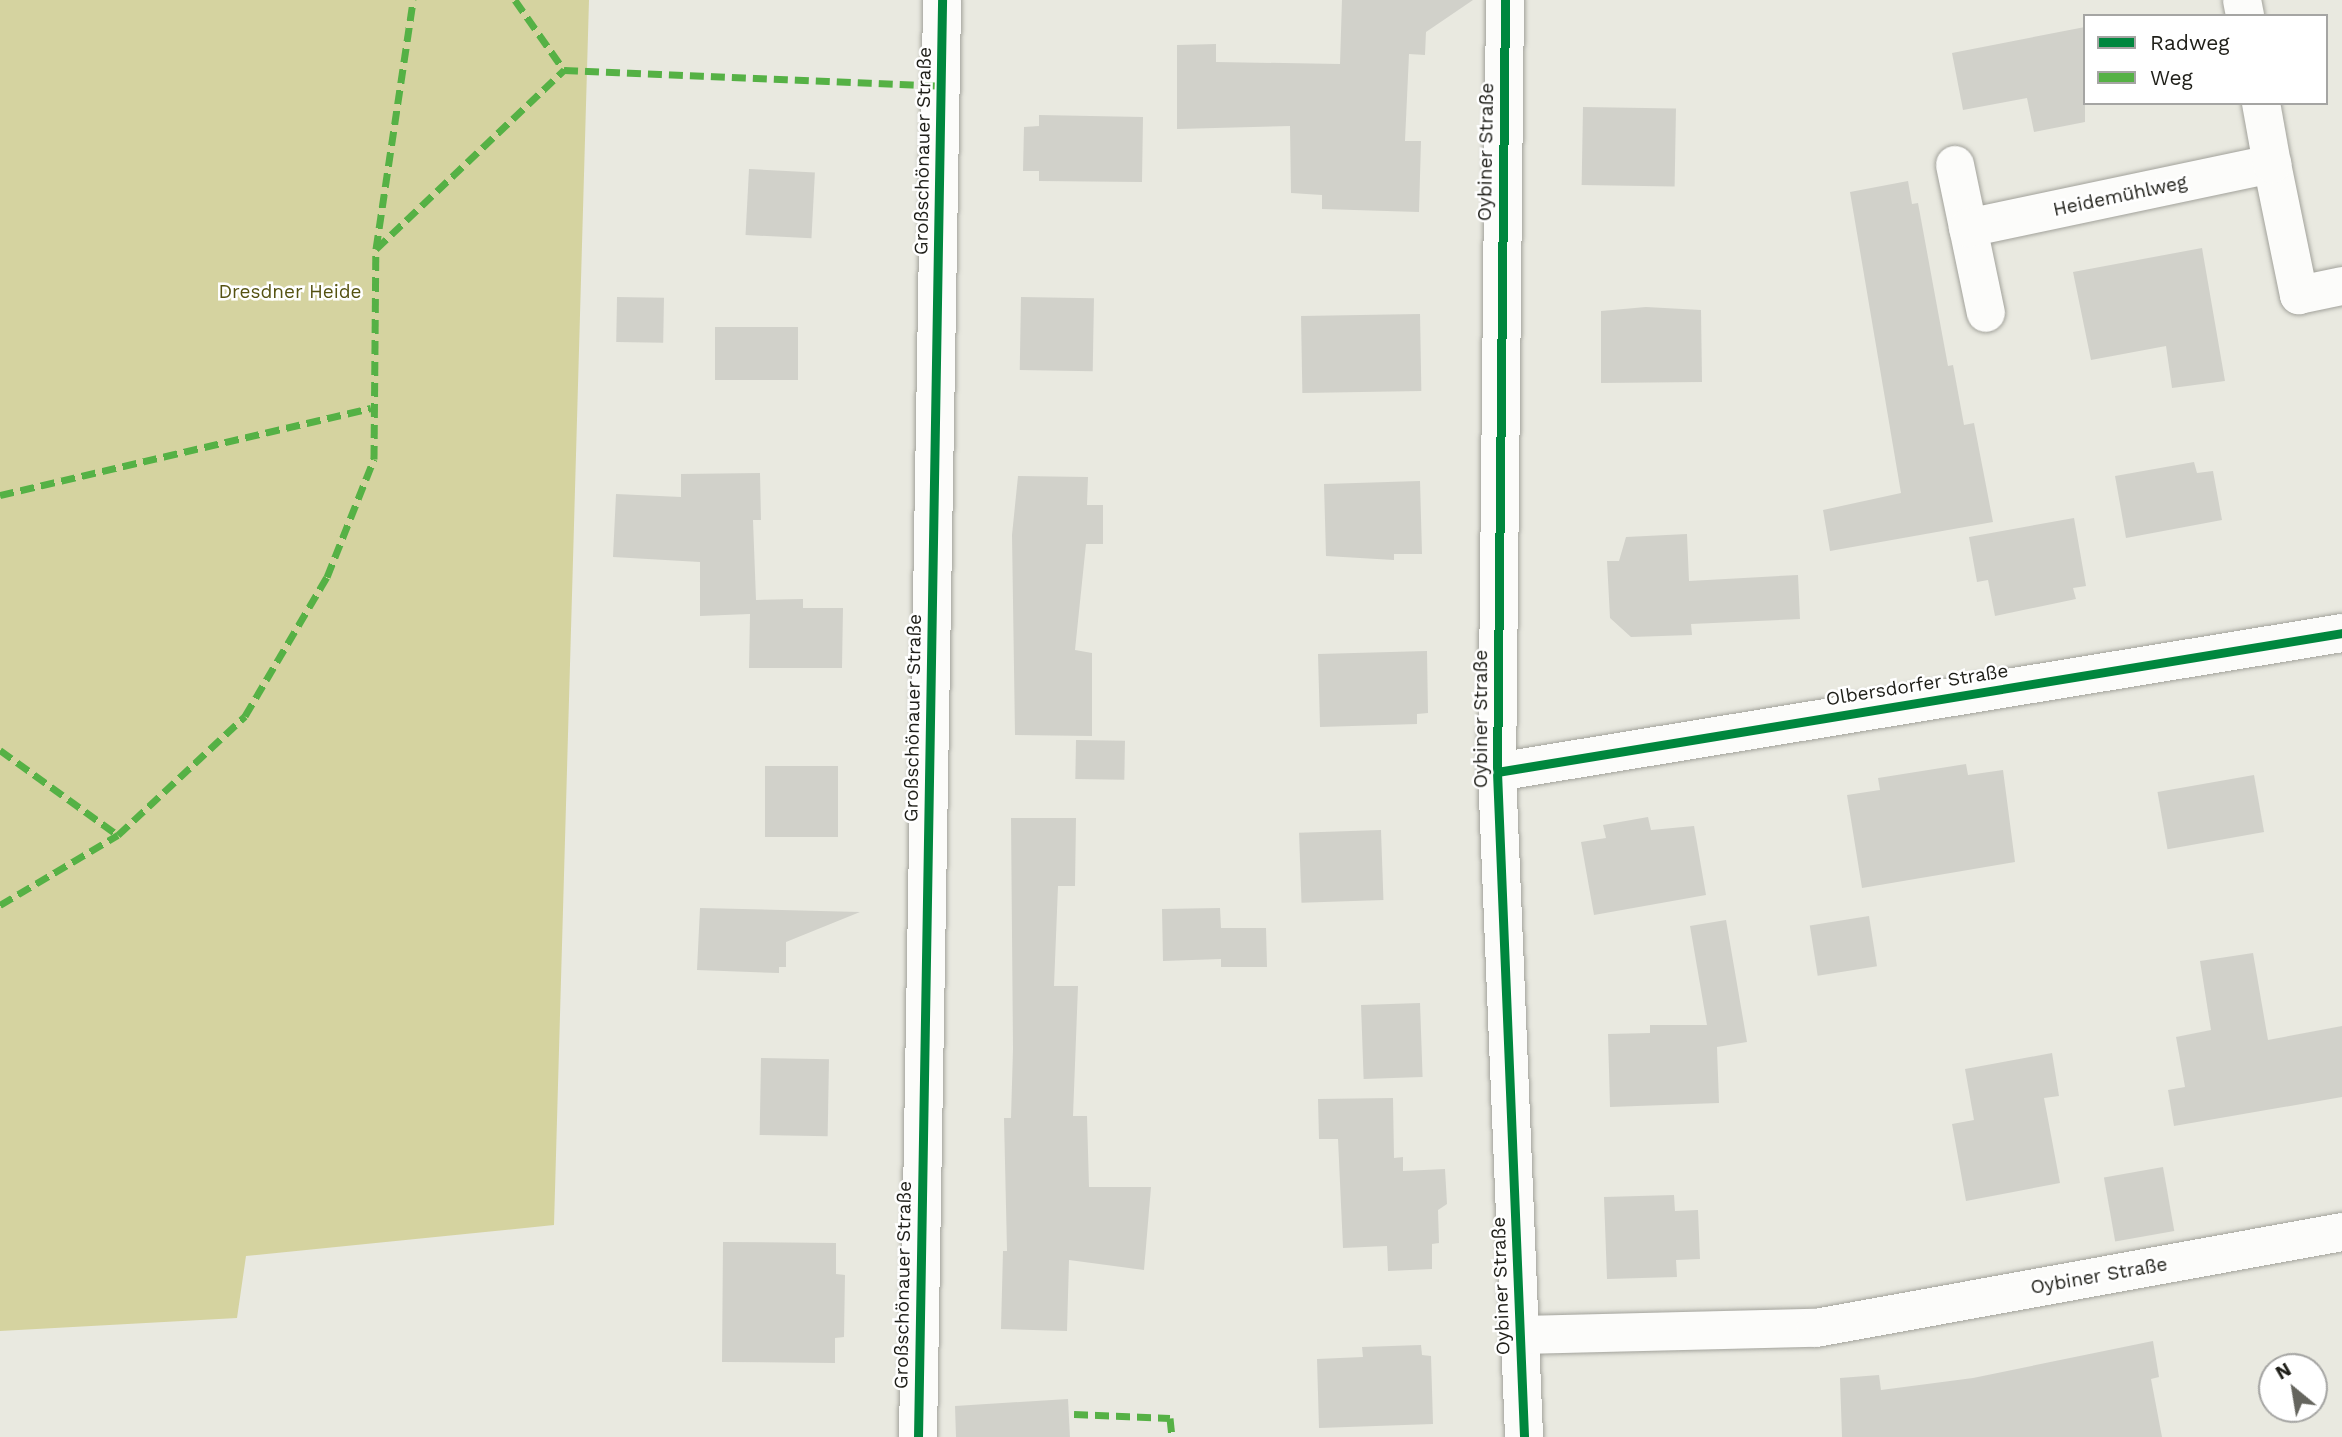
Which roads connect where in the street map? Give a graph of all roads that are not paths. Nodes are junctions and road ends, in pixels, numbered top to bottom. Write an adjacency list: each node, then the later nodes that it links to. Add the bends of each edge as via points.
1 (942, 0): 13 (street, Großschönauer Straße)
2 (1505, 0): 10 (street, Oybiner Straße)
3 (2261, 105): 4 (street)
4 (2272, 164): 6 (street, Heidemühlweg); 7 (street, via 2300,295)
5 (1955, 165): 6 (street)
6 (1968, 228): 8 (street)
7 (2342, 286)
8 (1986, 313)
9 (2342, 633): 10 (street, Olbersdorfer Straße)
10 (1497, 772): 12 (street, Oybiner Straße)
11 (2342, 1232): 12 (street, Oybiner Straße, via 1816,1328)
12 (1521, 1335): 14 (street, Oybiner Straße)
13 (918, 1437)
14 (1524, 1437)

